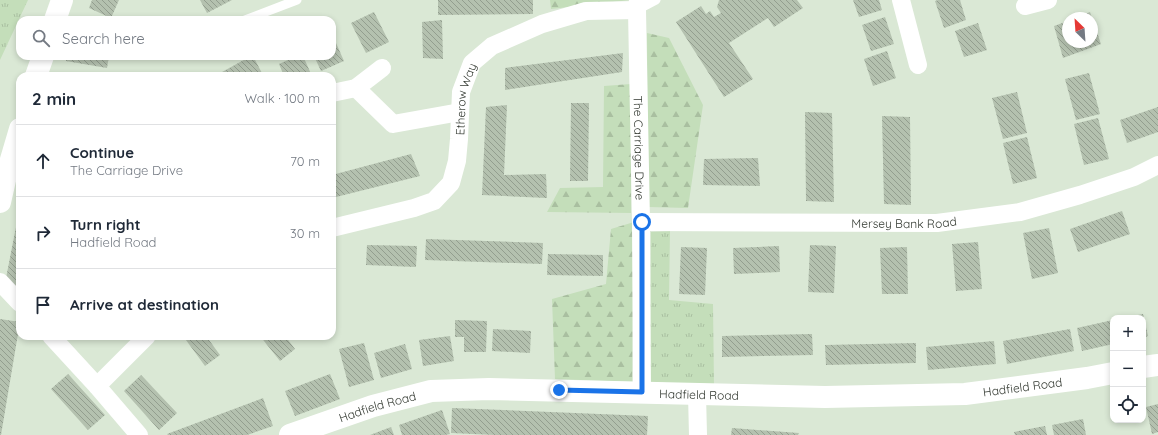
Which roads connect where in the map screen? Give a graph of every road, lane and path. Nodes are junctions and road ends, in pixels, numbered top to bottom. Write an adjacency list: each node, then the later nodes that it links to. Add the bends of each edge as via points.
1 (62, 0): 8 (street)
2 (297, 0): 9 (lane)
3 (656, 0): 6 (lane)
4 (901, 0): 11 (street)
5 (1048, 0): 7 (street)
6 (637, 5): 16 (street, Etherow Way, via 586,11 542,24 492,46 472,63 461,92); 20 (street, The Carriage Drive)
7 (1025, 6)
8 (56, 16)
9 (255, 16)
10 (42, 60): 13 (street)
11 (918, 65)
12 (382, 68): 14 (street)
13 (37, 72)
14 (356, 88): 15 (street); 16 (street, via 393,124)
15 (336, 92)
16 (460, 112): 21 (street, Etherow Way, via 459,139 451,183 434,202)
17 (16, 143): 19 (street)
18 (1158, 165): 20 (street, Mersey Bank Road, via 1128,179 1020,212 938,223)
19 (0, 202)
20 (642, 222): 30 (street, The Carriage Drive)
21 (336, 227)
22 (0, 282): 23 (street)
23 (16, 299)
24 (55, 340): 29 (street)
25 (142, 340): 29 (street)
26 (1158, 365): 27 (street)
27 (1146, 367)
28 (1110, 374): 31 (street, Hadfield Road, via 965,394 826,397)
29 (97, 386): 32 (street)
30 (642, 392): 31 (street, Hadfield Road); 33 (street, Hadfield Road, via 489,388 431,391 373,406)
31 (697, 394): 34 (street)
32 (139, 435)
33 (290, 435)
34 (698, 435)

